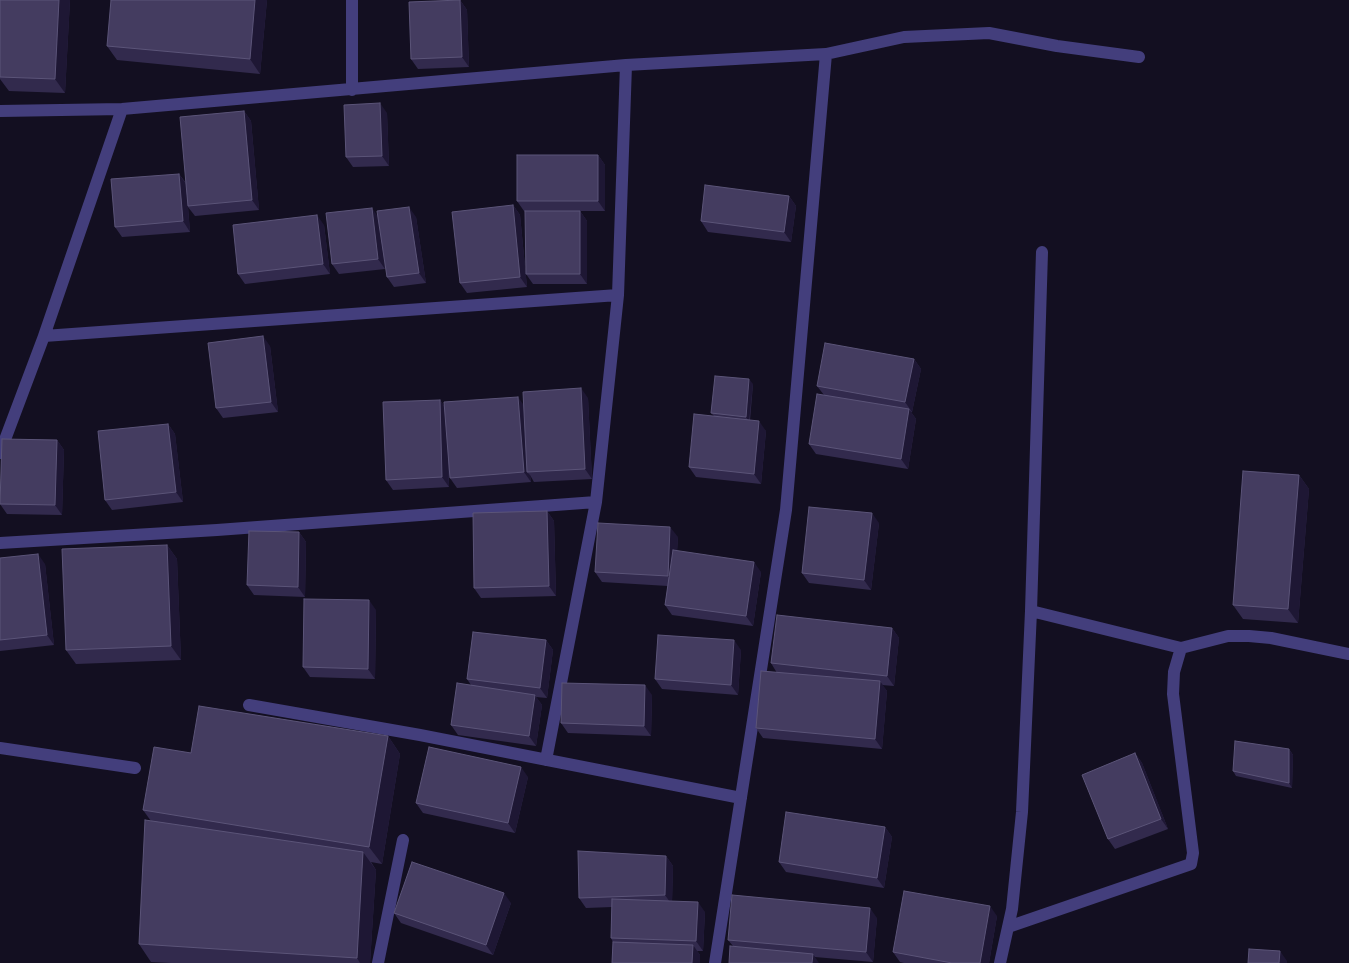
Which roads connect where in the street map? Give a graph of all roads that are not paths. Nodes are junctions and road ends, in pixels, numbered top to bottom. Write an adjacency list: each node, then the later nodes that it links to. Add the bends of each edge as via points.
1 (352, 0): 5 (street)
2 (826, 54): 3 (street, via 904,36 989,33); 4 (street); 21 (street, via 786,510)
3 (1139, 57)
4 (626, 66): 5 (street); 9 (street)
5 (352, 90): 6 (street)
6 (122, 109): 7 (street); 10 (street)
7 (0, 111)
8 (1042, 252): 14 (street)
9 (618, 295): 10 (street); 12 (street)
10 (44, 336): 11 (street)
11 (0, 453)
12 (596, 502): 13 (street); 19 (street)
13 (0, 543)
14 (1031, 611): 15 (street); 23 (street, via 1022,812)
15 (1181, 648): 16 (street, via 1228,636 1249,636); 23 (street, via 1172,694 1193,853 1191,864)
16 (1349, 654)
17 (249, 705): 19 (street)
18 (0, 748): 20 (street)
19 (546, 760): 21 (street)
20 (135, 768)
21 (742, 798): 25 (street)
22 (403, 840): 24 (street)
23 (1008, 927): 26 (street)
24 (378, 963)
25 (716, 963)
26 (1000, 963)

